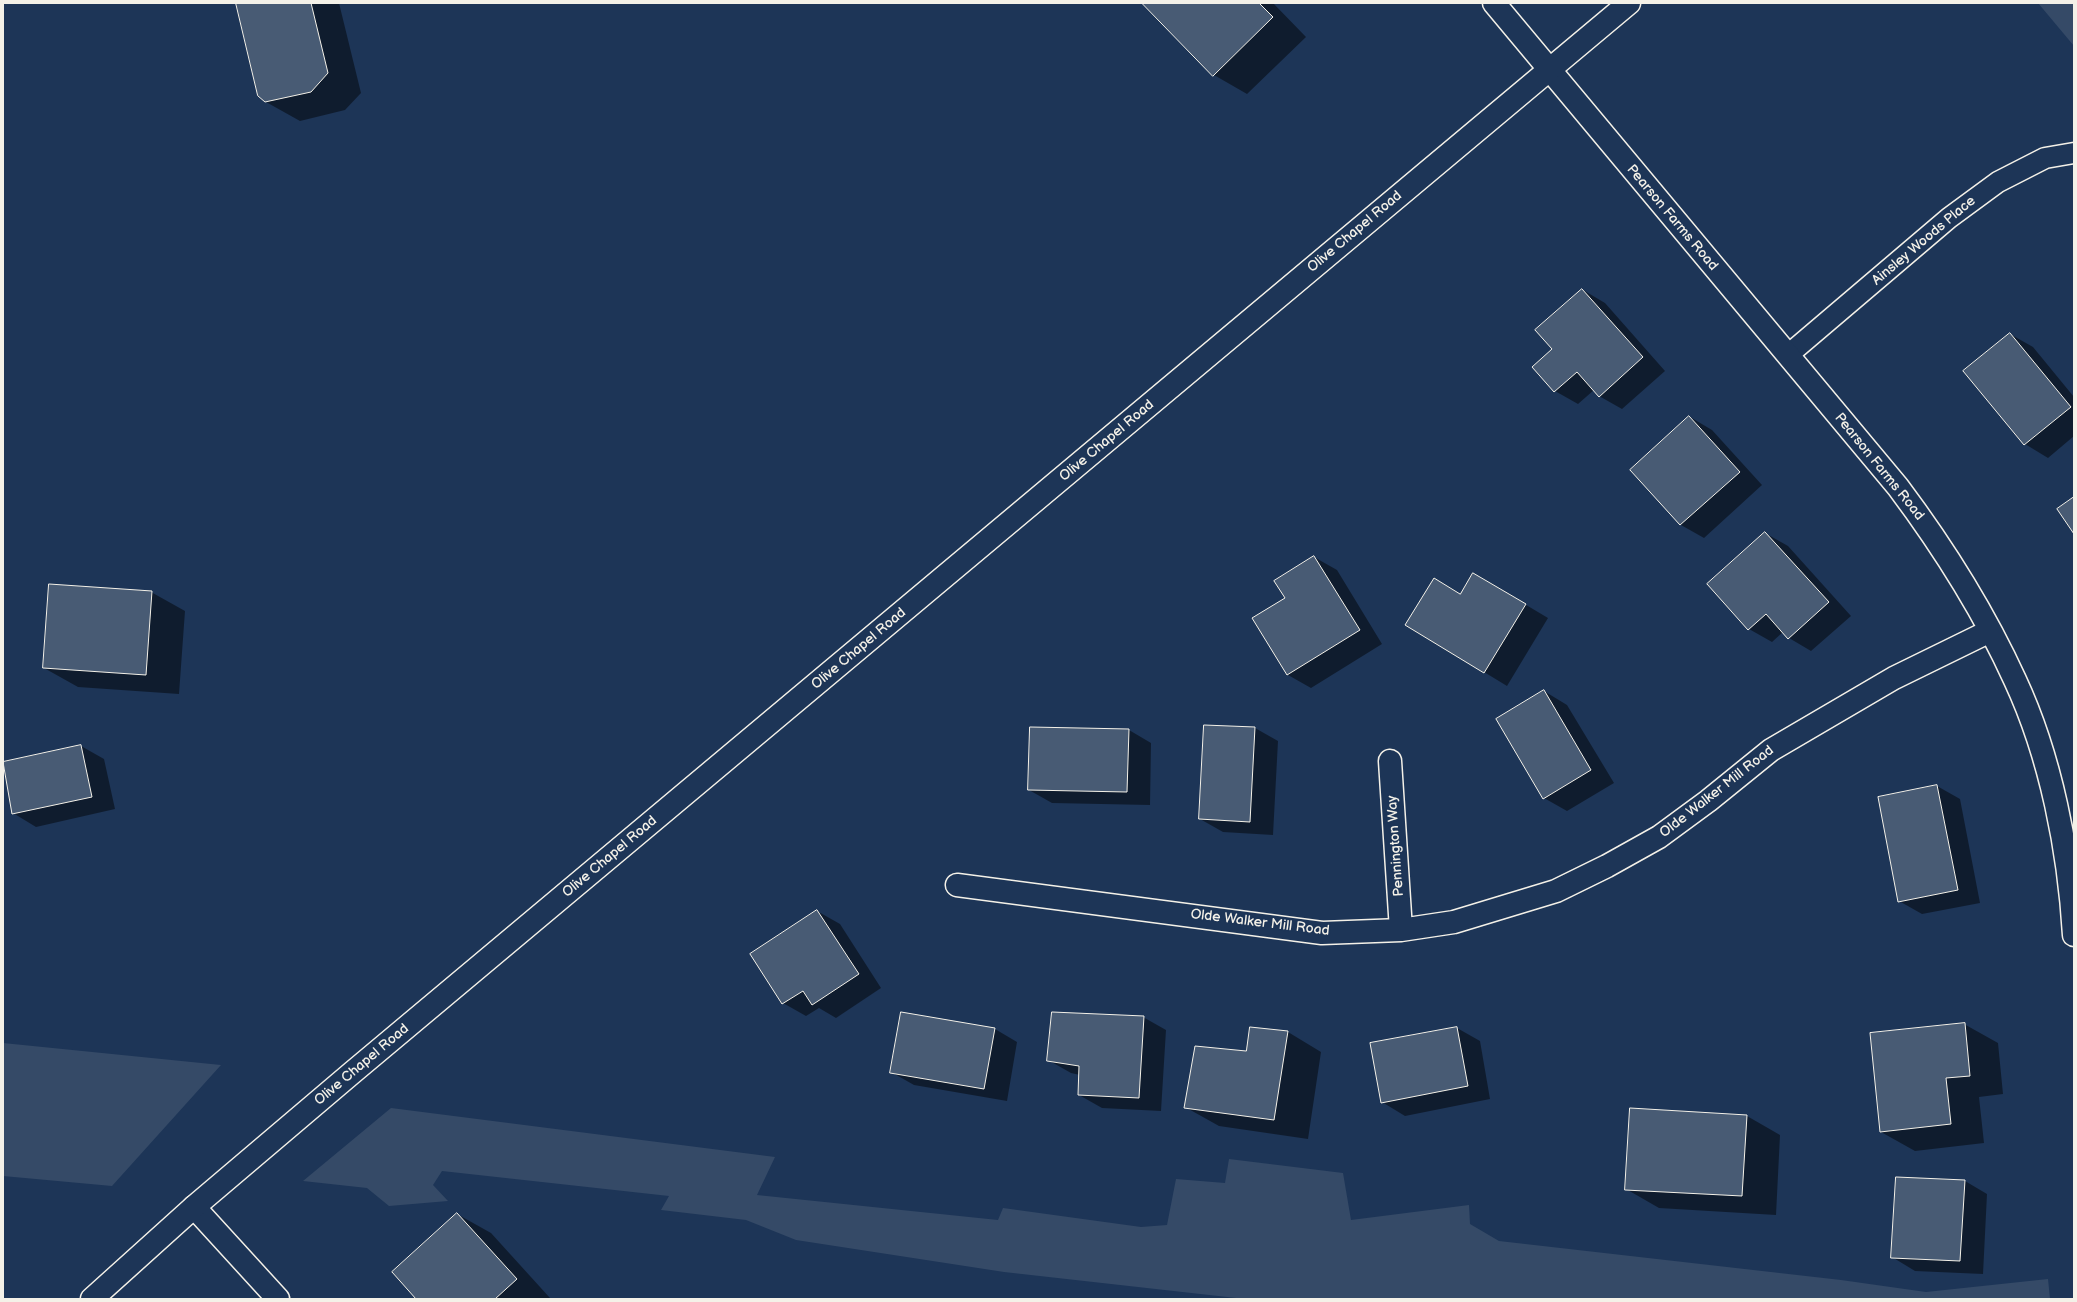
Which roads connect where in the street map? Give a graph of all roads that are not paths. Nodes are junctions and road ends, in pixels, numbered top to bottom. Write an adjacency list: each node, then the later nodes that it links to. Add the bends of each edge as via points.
1 (1494, 3): 3 (street, Pearson Farms Road)
2 (1629, 3): 3 (street, Olive Chapel Road)
3 (1550, 69): 5 (street, Pearson Farms Road); 11 (street, Olive Chapel Road)
4 (2074, 152): 5 (lane, Ainsley Woods Place, via 2045,158 1998,182 1949,218)
5 (1788, 355): 6 (street, Pearson Farms Road, via 1898,487 1922,520)
6 (1990, 631): 9 (street, Olde Walker Mill Road, via 1894,678 1771,750 1708,802 1659,837 1607,866 1556,891 1454,922); 10 (street, Pearson Farms Road, via 2016,681 2054,794 2065,854)
7 (1390, 761): 9 (street, Pennington Way)
8 (957, 885): 9 (street, Olde Walker Mill Road, via 1322,933)
9 (1401, 930)
10 (2074, 935)
11 (194, 1207): 12 (street, Olive Chapel Road); 13 (street)
12 (92, 1299)
13 (278, 1299)

